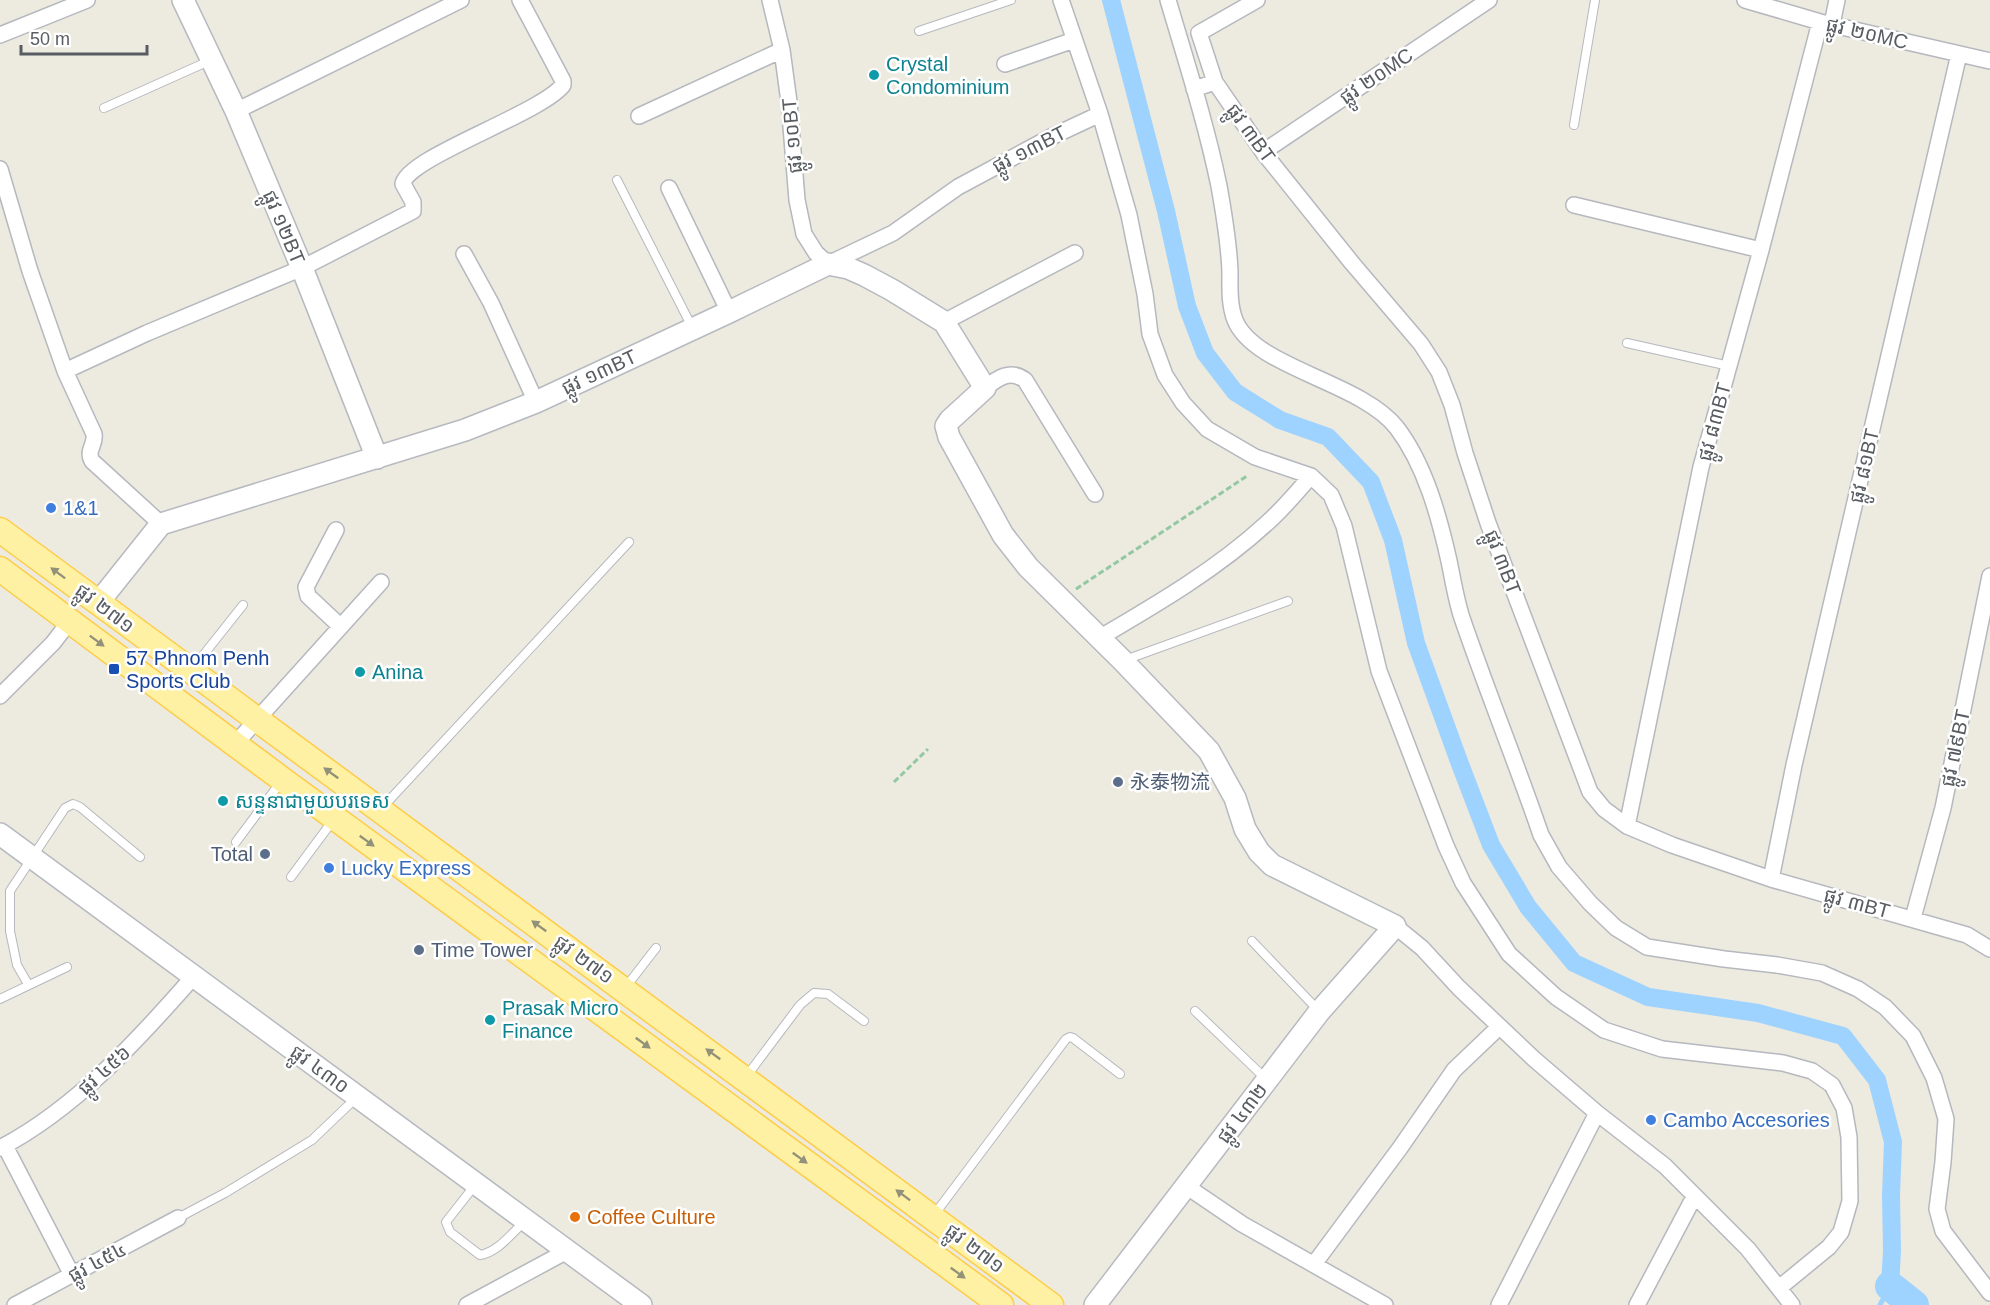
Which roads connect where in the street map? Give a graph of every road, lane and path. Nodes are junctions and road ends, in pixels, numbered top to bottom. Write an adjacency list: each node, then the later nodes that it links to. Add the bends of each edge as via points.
1 (87, 0): 16 (street)
2 (461, 0): 26 (street)
3 (520, 0): 39 (street, via 563,81 561,89 406,176 403,184 413,202 413,211)
4 (770, 0): 18 (street, ផ្លូវ ១០BT)
5 (1011, 0): 15 (lane)
6 (1061, 0): 17 (street)
7 (1168, 0): 24 (street)
8 (1257, 0): 23 (street, via 1199,33)
9 (1489, 0): 30 (street, ផ្លូវ ២០MC)
10 (1595, 0): 29 (lane)
11 (1745, 0): 14 (street, ផ្លូវ ២០MC)
12 (1837, 0): 14 (street, ផ្លូវ ៨៣BT)
13 (185, 1): 20 (street, ផ្លូវ ១២BT)
14 (1826, 23): 19 (street, ផ្លូវ ២០MC); 35 (street, ផ្លូវ ៨៣BT)
15 (919, 31)
16 (0, 34)
17 (1074, 40): 22 (street); 27 (street)
18 (782, 50): 28 (street); 38 (street, ផ្លូវ ១០BT, via 804,234)
19 (1959, 54): 21 (street, ផ្លូវ ២០MC); 82 (street, ផ្លូវ ៨១BT)
20 (212, 60): 25 (lane); 26 (street, ផ្លូវ ១២BT)
21 (1990, 61)
22 (1005, 64)
23 (1215, 82): 24 (street, ផ្លូវ ៣BT); 30 (street, ផ្លូវ ៣BT)
24 (1194, 89): 113 (street, via 1219,186 1234,319 1244,336 1259,348 1358,398 1396,426 1428,488 1461,615 1541,835 1559,867 1616,928 1647,947 1822,973 1858,989 1885,1007 1913,1036 1934,1078 1946,1119 1937,1209 1943,1231)
25 (104, 108)
26 (236, 111): 39 (street, ផ្លូវ ១២BT)
27 (1100, 114): 38 (street, ផ្លូវ ១៣BT, via 958,187 892,233); 50 (street, via 1129,215 1150,334 1165,375 1207,429 1255,457)
28 (639, 116)
29 (1574, 125)
30 (1263, 152): 76 (street, ផ្លូវ ៣BT, via 1392,307 1438,372 1488,523 1590,792 1604,809)
31 (0, 169): 45 (street)
32 (617, 180): 42 (lane)
33 (669, 188): 40 (street)
34 (1574, 205): 35 (street)
35 (1761, 250): 44 (street, ផ្លូវ ៨៣BT)
36 (464, 254): 47 (street)
37 (1075, 254): 41 (street)
38 (828, 264): 40 (street, ផ្លូវ ១៣BT); 41 (street, via 864,275)
39 (302, 268): 45 (street); 48 (street, ផ្លូវ ១២BT)
40 (729, 312): 42 (street, ផ្លូវ ១៣BT)
41 (944, 322): 46 (street)
42 (693, 328): 47 (street, ផ្លូវ ១៣BT)
43 (1627, 343): 44 (lane)
44 (1729, 366): 76 (street, ផ្លូវ ៨៣BT, via 1701,467)
45 (65, 371): 52 (street, via 94,434 92,461)
46 (986, 388): 51 (street, via 998,377 1018,375 1025,380); 59 (street, via 950,420 946,426 949,437 1004,535 1028,567)
47 (536, 402): 48 (street, ផ្លូវ ១៣BT)
48 (377, 458): 52 (street, ផ្លូវ ១៣BT)
49 (1247, 476): 59 (path)
50 (1311, 476): 65 (street, via 1267,523 1224,557 1173,594); 112 (street, via 1331,495 1344,526 1379,671 1446,846 1463,883 1509,954 1556,997 1604,1030 1662,1049 1784,1063 1812,1071 1832,1085 1844,1108 1849,1137 1850,1201 1841,1232)
51 (1095, 494)
52 (161, 524): 61 (street)
53 (0, 530): 61 (main road, ផ្លូវ ២៧១, one-way to 53)
54 (336, 530): 64 (street, via 306,587 308,596)
55 (629, 542): 74 (lane)
56 (0, 568): 63 (main road, ផ្លូវ ២៧១)
57 (1990, 576): 83 (street, ផ្លូវ ៧៩BT, via 1943,808)
58 (381, 582): 64 (street)
59 (1060, 599): 65 (street)
60 (1288, 601): 66 (lane)
61 (98, 603): 67 (main road, ផ្លូវ ២៧១)
62 (243, 605): 67 (lane)
63 (70, 621): 68 (street); 70 (main road, ផ្លូវ ២៧១, one-way to 70)
64 (340, 627): 69 (street)
65 (1099, 638): 66 (street)
66 (1123, 661): 84 (street, via 1209,751 1235,798 1245,829 1272,865)
67 (190, 671): 69 (main road, ផ្លូវ ២៧១)
68 (0, 696)
69 (257, 720): 70 (street); 74 (main road, ផ្លូវ ២៧១, one-way to 69)
70 (235, 744): 72 (main road, ផ្លូវ ២៧១)
71 (928, 749): 73 (path)
72 (283, 780): 75 (main road, ផ្លូវ ២៧១); 78 (lane)
73 (894, 782)
74 (380, 810): 91 (main road, ផ្លូវ ២៧១, one-way to 74)
75 (335, 818): 81 (lane); 117 (main road, ផ្លូវ ២៧១, one-way to 117)
76 (1627, 826): 82 (street, ផ្លូវ ៣BT)
77 (0, 834): 79 (street, ផ្លូវ ៤៣០)
78 (236, 842)
79 (32, 857): 80 (lane, via 65,808 73,804); 89 (street, ផ្លូវ ៤៣០); 90 (lane, via 10,891 10,931 17,965)
80 (140, 857)
81 (291, 877)
82 (1771, 879): 83 (street, ផ្លូវ ៣BT)
83 (1913, 918): 87 (street, ផ្លូវ ៣BT, via 1967,935)
84 (1395, 926): 94 (street, ផ្លូវ ៤៣២); 96 (street, via 1422,948)
85 (1252, 941): 94 (lane)
86 (656, 948): 91 (lane)
87 (1990, 949)
88 (67, 967): 90 (lane)
89 (194, 976): 100 (street, ផ្លូវ ៤៣០); 102 (street, ផ្លូវ ៤៥៦, via 141,1037 86,1086 41,1123)
90 (28, 984): 92 (lane)
91 (625, 989): 98 (main road, ផ្លូវ ២៧១, one-way to 91)
92 (0, 999)
93 (1196, 1011): 99 (lane)
94 (1319, 1012): 99 (street, ផ្លូវ ៤៣២)
95 (864, 1021): 98 (lane, via 828,994 814,993 800,1005)
96 (1499, 1027): 101 (street); 110 (street, via 1454,1070)
97 (1120, 1074): 106 (lane, via 1073,1038 1066,1039)
98 (745, 1078): 106 (main road, ផ្លូវ ២៧១, one-way to 98)
99 (1267, 1080): 104 (street, ផ្លូវ ៤៣២)
100 (358, 1096): 103 (street, ផ្លូវ ៤៣០); 107 (lane, via 312,1140)
101 (1597, 1113): 105 (street, via 1665,1166); 121 (street)
102 (2, 1147): 111 (street)
103 (475, 1184): 108 (street, ផ្លូវ ៤៣០); 108 (lane, via 446,1222 450,1232 480,1255 496,1249)
104 (1186, 1185): 110 (street, via 1242,1224); 119 (street, ផ្លូវ ៤៣២)
105 (1694, 1197): 112 (street, via 1748,1249); 122 (street)
106 (932, 1217): 118 (main road, ផ្លូវ ២៧១)
107 (178, 1218): 111 (street, ផ្លូវ ៤៥៤)
108 (526, 1220): 109 (street, ផ្លូវ ៤៣០)
109 (567, 1251): 115 (street); 116 (street, ផ្លូវ ៤៣០)
110 (1314, 1264): 120 (street)
111 (72, 1275): 114 (street, ផ្លូវ ៤៥៤)
112 (1779, 1288): 123 (street)
113 (1990, 1293)
114 (15, 1305)
115 (466, 1305)
116 (640, 1305)
117 (1001, 1305)
118 (1051, 1305)
119 (1095, 1305)
120 (1384, 1305)
121 (1498, 1305)
122 (1637, 1305)
123 (1792, 1305)

